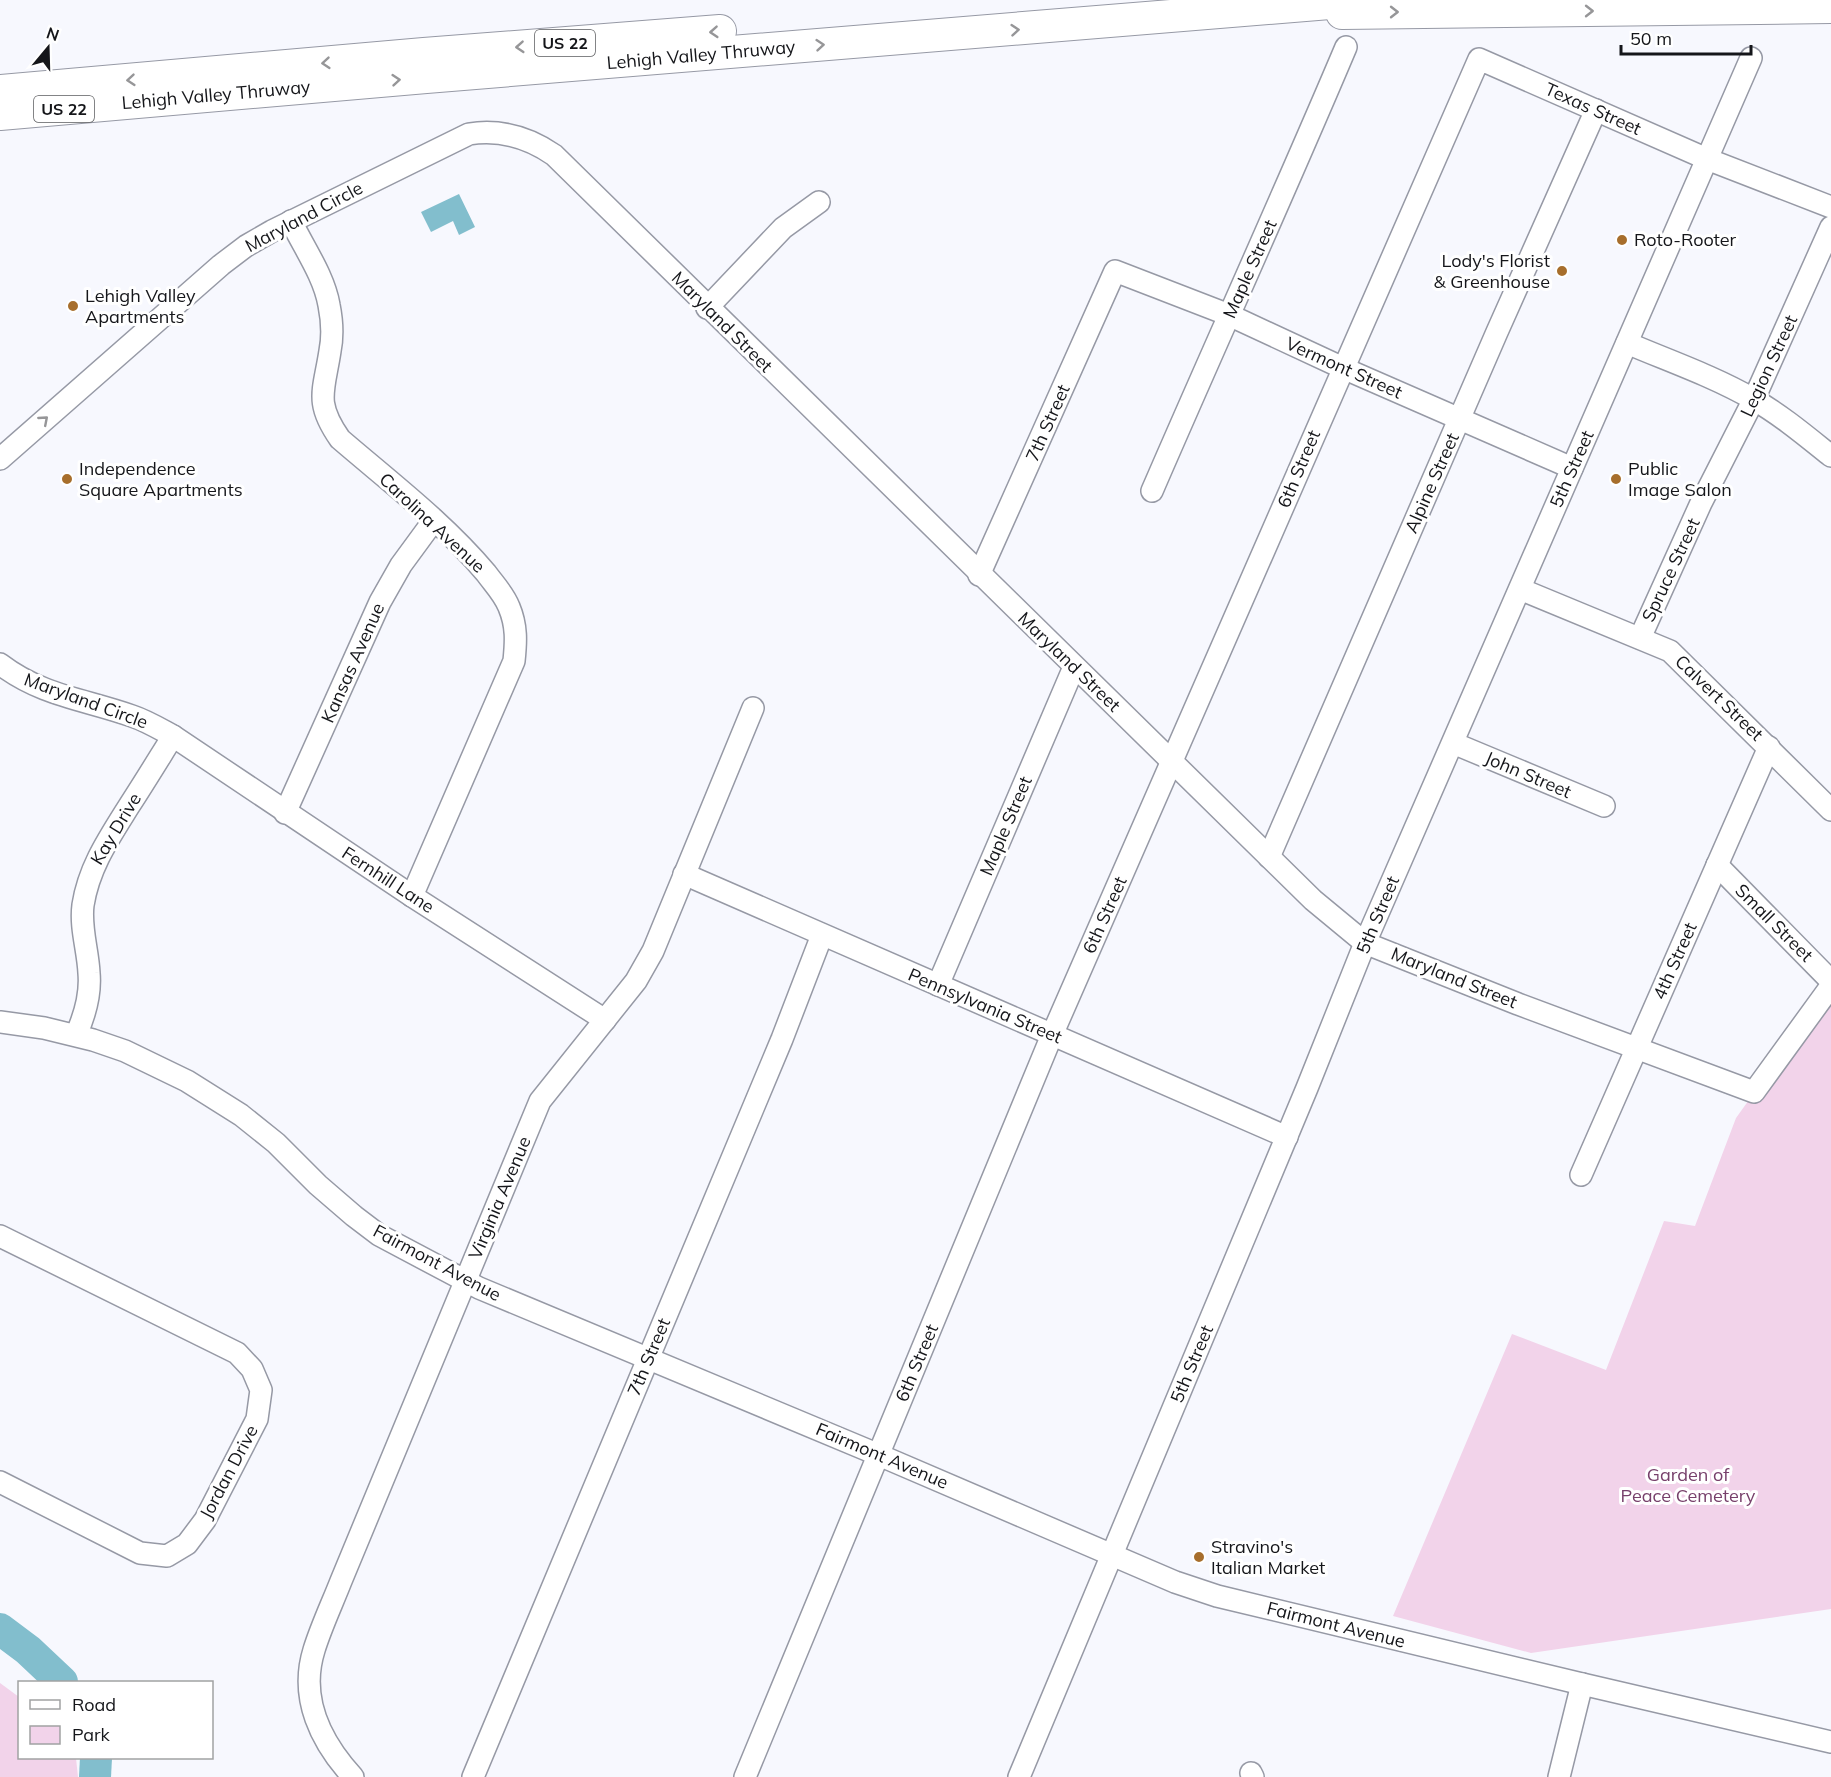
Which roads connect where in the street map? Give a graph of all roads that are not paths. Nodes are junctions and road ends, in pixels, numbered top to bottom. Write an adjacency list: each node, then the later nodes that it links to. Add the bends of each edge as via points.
1 (1129, 0): 8 (highway, Lehigh Valley Thruway / US 22, one-way to 8, via 424,54)
2 (1366, 0): 4 (highway, Lehigh Valley Thruway / US 22)
3 (1831, 7): 4 (highway, one-way to 3)
4 (1210, 14): 8 (highway, Lehigh Valley Thruway / US 22, one-way to 4, via 438,76)
5 (1346, 47): 18 (street, Maple Street)
6 (1751, 58): 11 (street, 5th Street)
7 (1479, 59): 9 (street, Texas Street); 20 (street, 6th Street)
8 (0, 97)
9 (1596, 110): 11 (street, Texas Street); 22 (street, Alpine Street)
10 (458, 139): 14 (street, Maryland Circle); 17 (street, Maryland Street, via 485,131 538,144 554,155)
11 (1707, 159): 13 (street, Texas Street); 19 (street, 5th Street)
12 (819, 202): 17 (street, via 783,228)
13 (1831, 207)
14 (291, 221): 24 (street, Maryland Circle, one-way to 14, via 227,260); 28 (street, Carolina Avenue, via 329,304 332,330 322,394 331,425 340,439)
15 (1831, 226): 21 (street, Legion Street)
16 (1115, 271): 18 (street, Vermont Street); 29 (street, 7th Street)
17 (707, 308): 29 (street, Maryland Street)
18 (1229, 315): 20 (street, Vermont Street); 26 (street, Maple Street)
19 (1627, 343): 21 (street); 25 (street, 5th Street)
20 (1343, 368): 22 (street, Vermont Street); 38 (street, 6th Street)
21 (1754, 399): 23 (street); 27 (street, Legion Street)
22 (1460, 420): 25 (street, Vermont Street); 42 (street, Alpine Street)
23 (1831, 456)
24 (0, 459)
25 (1572, 468): 30 (street, 5th Street)
26 (1152, 491)
27 (1701, 503): 31 (street, Spruce Street)
28 (434, 520): 41 (street, Kansas Avenue, via 400,565 380,602); 45 (street, Carolina Avenue, via 500,590 514,620 517,640 514,661)
29 (980, 575): 33 (street, Maryland Street)
30 (1520, 589): 31 (street, Calvert Street); 36 (street, 5th Street)
31 (1640, 638): 37 (street, Calvert Street, via 1670,651)
32 (0, 664): 35 (street, Maryland Circle, via 33,685 131,716)
33 (1074, 667): 38 (street, Maryland Street); 49 (street, Maple Street)
34 (753, 708): 44 (street, Virginia Avenue)
35 (173, 736): 41 (street, Fernhill Lane); 52 (street, Kay Drive, via 91,872 83,908 89,995)
36 (1453, 743): 39 (street, John Street); 47 (street, 5th Street)
37 (1769, 747): 40 (street, Calvert Street); 43 (street, 4th Street)
38 (1172, 762): 42 (street, Maryland Street); 53 (street, 6th Street)
39 (1604, 806)
40 (1831, 810)
41 (285, 813): 45 (street, Fernhill Lane)
42 (1269, 857): 47 (street, Maryland Street)
43 (1717, 866): 48 (street, Small Street); 54 (street, 4th Street)
44 (684, 874): 46 (street, Pennsylvania Street); 50 (street, Virginia Avenue, via 653,951 636,981)
45 (412, 897): 50 (street, Fernhill Lane)
46 (822, 935): 49 (street, Pennsylvania Street); 59 (street, 7th Street)
47 (1365, 943): 54 (street, Maryland Street); 55 (street, 5th Street)
48 (1831, 984): 54 (street, Maryland Street, via 1754,1092)
49 (938, 985): 53 (street, Pennsylvania Street)
50 (605, 1020): 58 (street, Virginia Avenue, via 540,1101)
51 (0, 1022): 52 (street, Fairmont Avenue)
52 (76, 1035): 58 (street, Fairmont Avenue, via 125,1051 187,1081 241,1115 371,1228)
53 (1052, 1035): 55 (street, Pennsylvania Street); 60 (street, 6th Street)
54 (1637, 1048): 56 (street, 4th Street)
55 (1287, 1137): 62 (street, 5th Street)
56 (1581, 1175)
57 (0, 1236): 61 (street, Jordan Drive, via 237,1353 252,1369 261,1390 257,1419 205,1520 187,1544 167,1556 140,1553)
58 (465, 1281): 59 (street, Fairmont Avenue); 65 (street, Virginia Avenue, via 314,1652 310,1688 315,1716 323,1738)
59 (649, 1358): 60 (street, Fairmont Avenue); 66 (street, 7th Street)
60 (879, 1455): 62 (street, Fairmont Avenue); 67 (street, 6th Street)
61 (0, 1482)
62 (1113, 1555): 63 (street, Fairmont Avenue, via 1217,1596); 68 (street, 5th Street)
63 (1582, 1684): 64 (street, Fairmont Avenue); 69 (street)
64 (1831, 1742)
65 (352, 1777)
66 (473, 1777)
67 (745, 1777)
68 (1019, 1777)
69 (1559, 1777)

